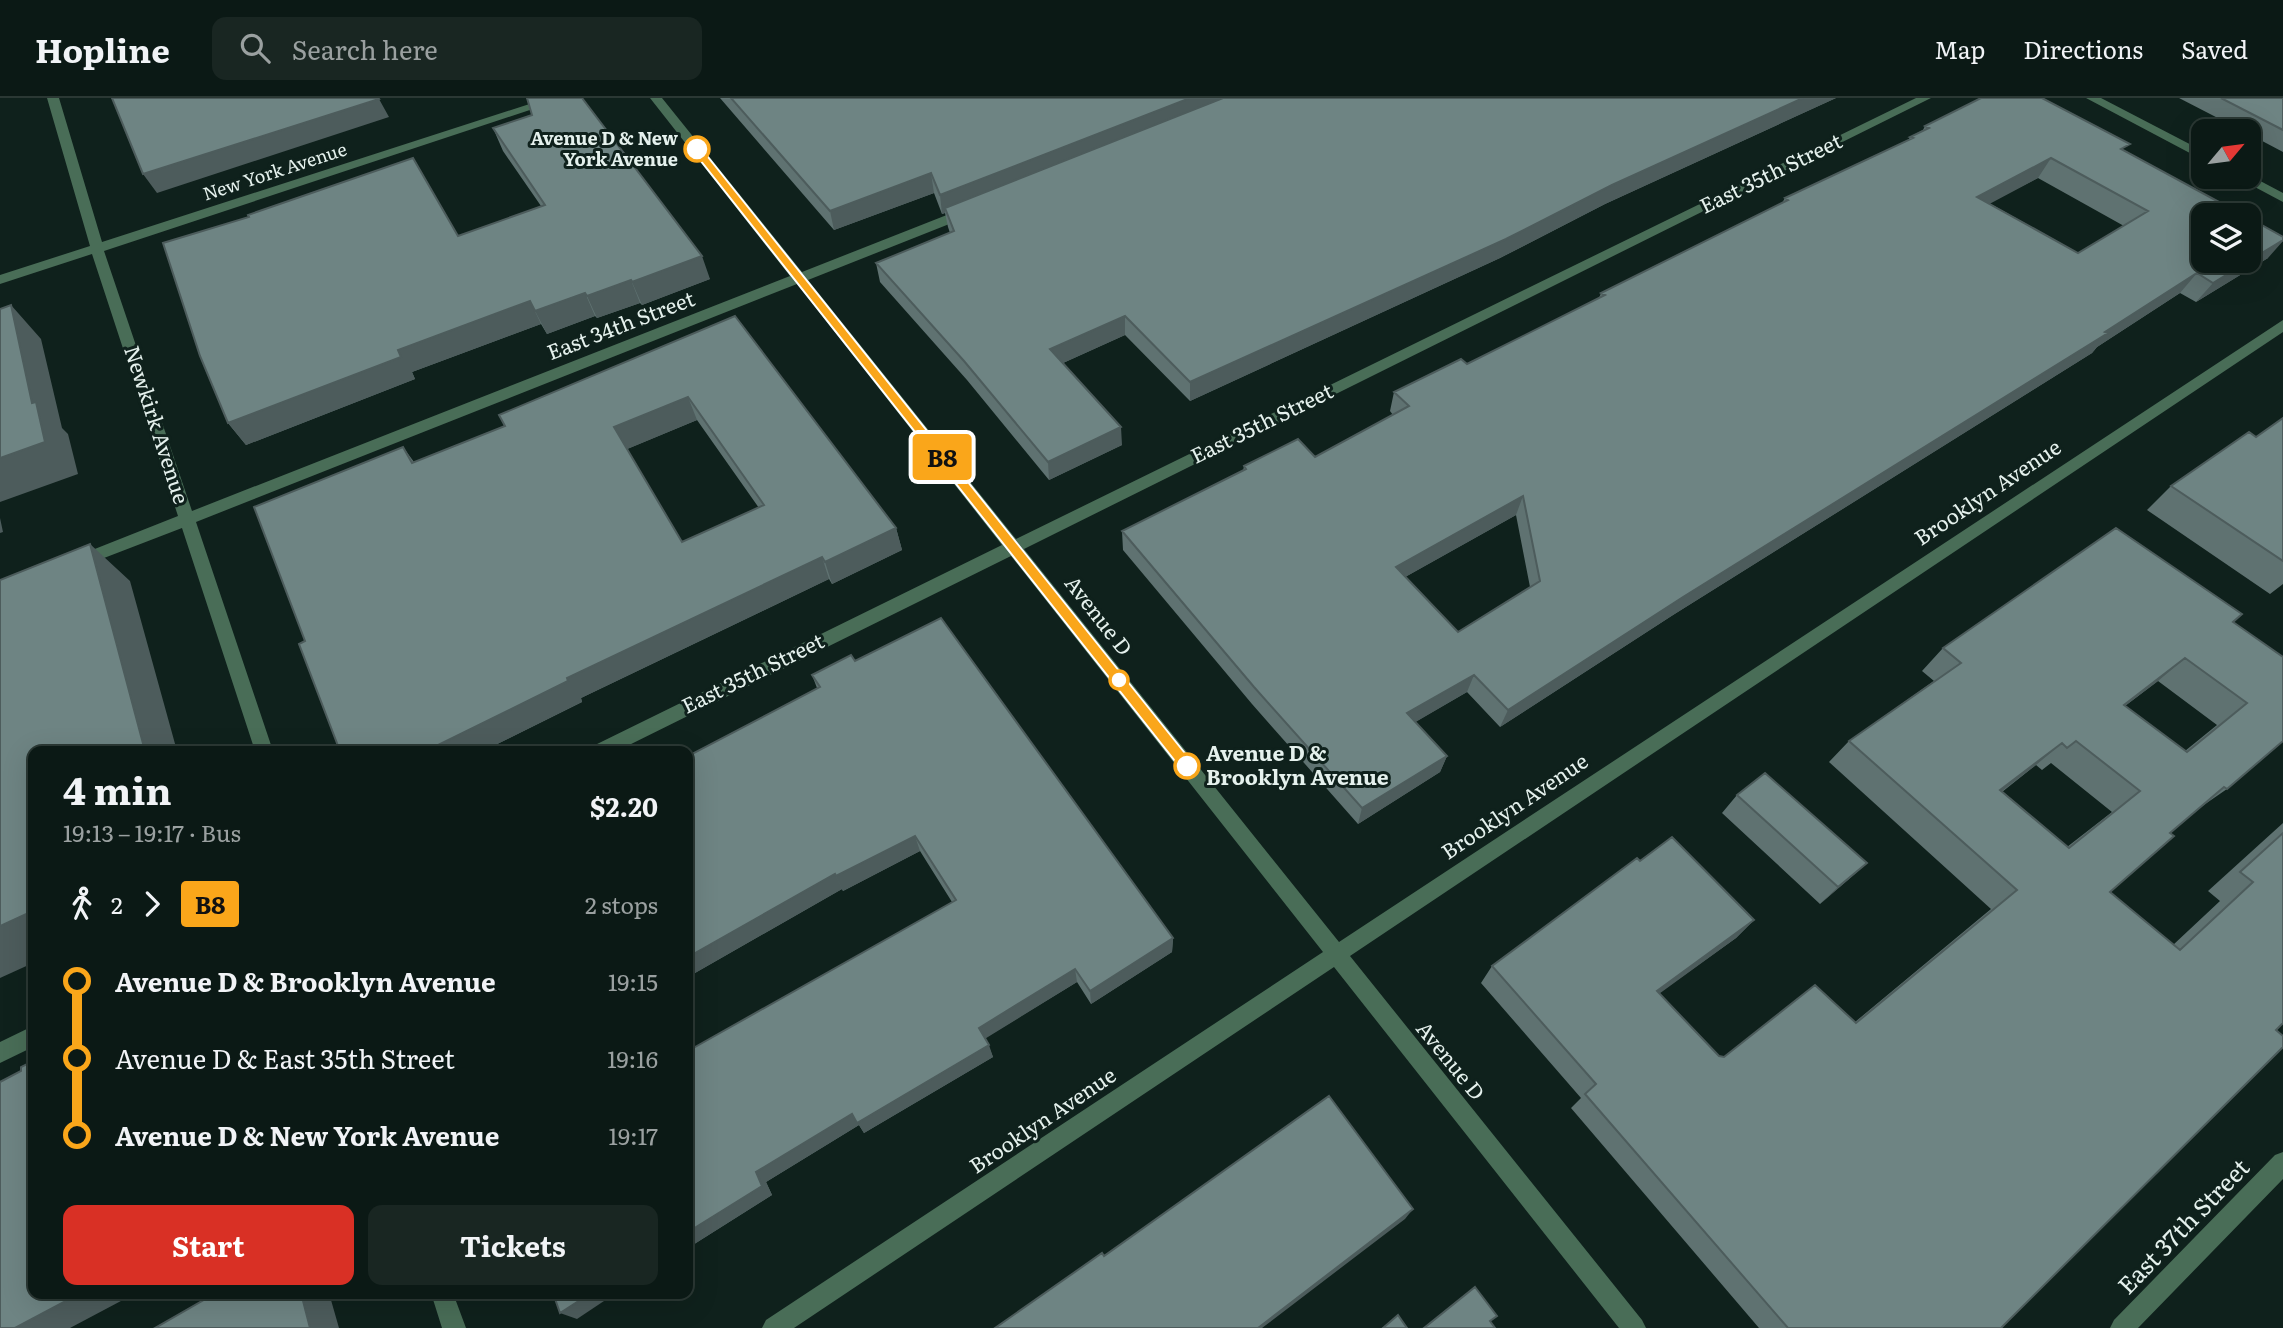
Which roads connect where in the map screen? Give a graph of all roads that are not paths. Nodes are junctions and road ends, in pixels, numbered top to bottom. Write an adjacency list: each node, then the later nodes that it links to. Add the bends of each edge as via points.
1 (53, 98): 10 (street, Newkirk Avenue)
2 (560, 98): 10 (street, New York Avenue)
3 (656, 98): 11 (street, Avenue D)
4 (1925, 98): 15 (street, East 35th Street)
5 (2092, 98): 6 (street)
6 (2191, 150)
7 (2261, 187): 8 (street)
8 (2283, 198)
9 (975, 209): 11 (street, East 34th Street)
10 (97, 248): 12 (street, New York Avenue); 14 (street, Newkirk Avenue)
11 (799, 278): 14 (street, East 34th Street); 15 (street, Avenue D)
12 (0, 280)
13 (2283, 325): 19 (street, Brooklyn Avenue)
14 (187, 519): 16 (street, East 34th Street); 17 (street, Newkirk Avenue)
15 (1013, 546): 18 (street, East 35th Street); 19 (street, Avenue D)
16 (61, 569)
17 (262, 746)
18 (609, 746)
19 (1335, 953): 25 (street, Brooklyn Avenue); 26 (street, Avenue D)
20 (28, 1039): 21 (street)
21 (0, 1053)
22 (2283, 1163): 27 (street, East 37th Street)
23 (444, 1299): 24 (street)
24 (454, 1328)
25 (774, 1328)
26 (1634, 1328)
27 (2122, 1328)

